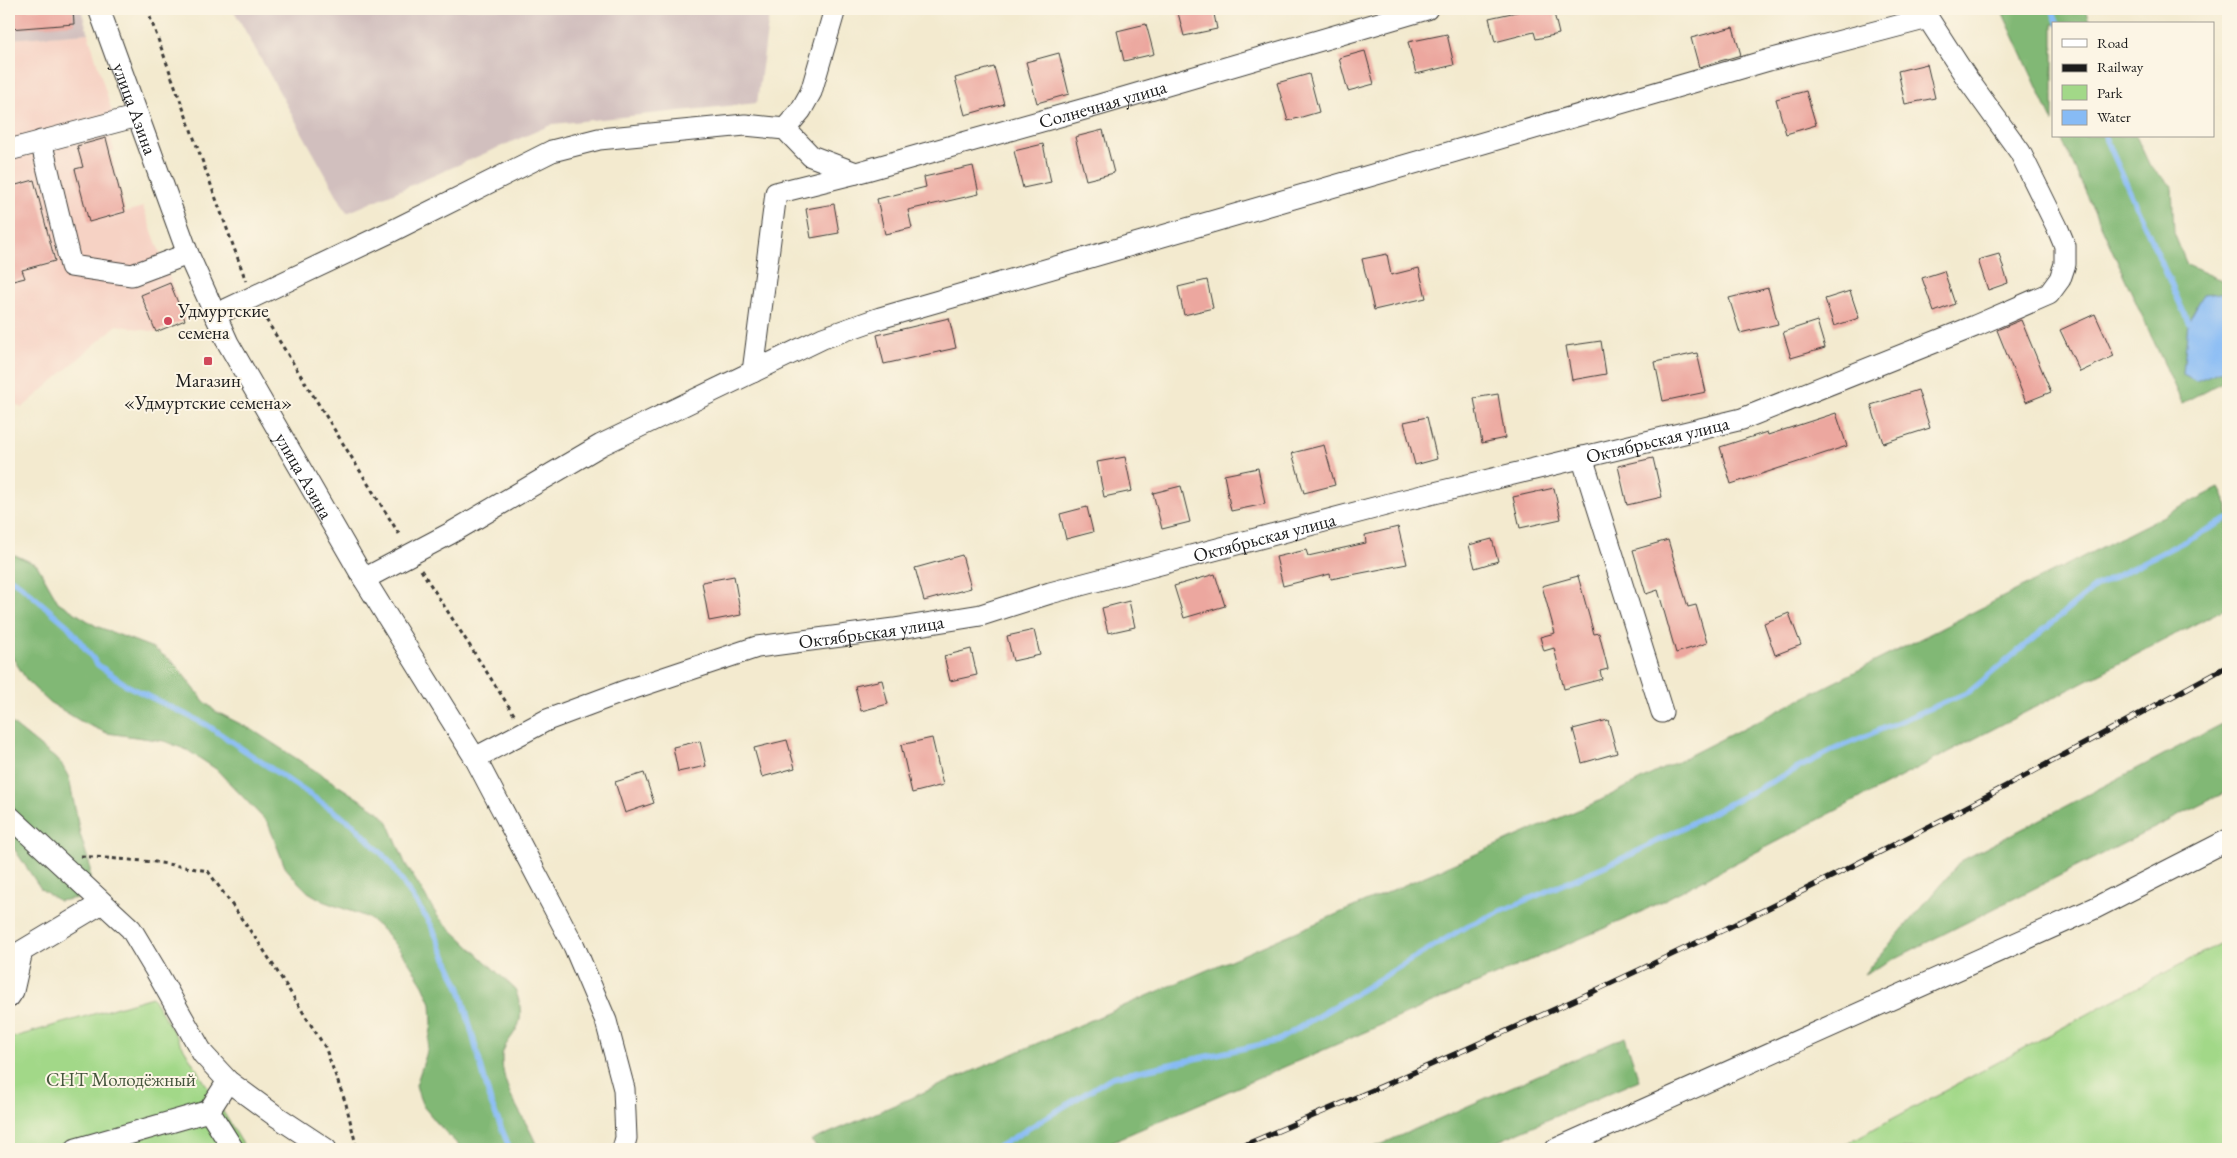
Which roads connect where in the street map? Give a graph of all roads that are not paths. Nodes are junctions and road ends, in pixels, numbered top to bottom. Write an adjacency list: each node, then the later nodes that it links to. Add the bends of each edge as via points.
1 (99, 9): 5 (street, улица Азина)
2 (835, 9): 6 (street, via 811,92 802,110)
3 (1427, 9): 9 (street, Солнечная улица)
4 (1925, 13): 12 (street, via 880,318 823,338); 13 (street, Октябрьская улица, via 2020,152 2057,226 2065,246 2065,264 2060,279 2049,294 1742,419)
5 (138, 116): 7 (street); 10 (street, улица Азина)
6 (785, 129): 9 (street, via 811,156); 11 (street, via 745,125 599,139 552,151)
7 (41, 142): 8 (street); 10 (street, via 70,266 132,275)
8 (9, 150)
9 (856, 173): 12 (street, Солнечная улица, via 776,193)
10 (188, 254): 11 (street, улица Азина)
11 (215, 315): 14 (street, улица Азина)
12 (753, 372): 14 (street, via 601,445 451,533)
13 (1582, 457): 15 (street); 16 (street, Октябрьская улица, via 1050,593 982,615 757,647 547,720)
14 (364, 579): 16 (street, улица Азина)
15 (1662, 712)
16 (475, 758): 27 (street, улица Азина, via 574,946 606,1021 624,1089 626,1138)
17 (9, 816): 19 (street)
18 (2228, 840): 28 (street, via 2095,908)
19 (102, 903): 20 (street); 22 (street, via 131,929 203,1054)
20 (15, 955): 21 (street, via 13,991)
21 (9, 997)
22 (228, 1081): 23 (street); 26 (street)
23 (209, 1111): 24 (street); 25 (street)
24 (76, 1149)
25 (233, 1149)
26 (326, 1149)
27 (623, 1149)
28 (1556, 1149)

